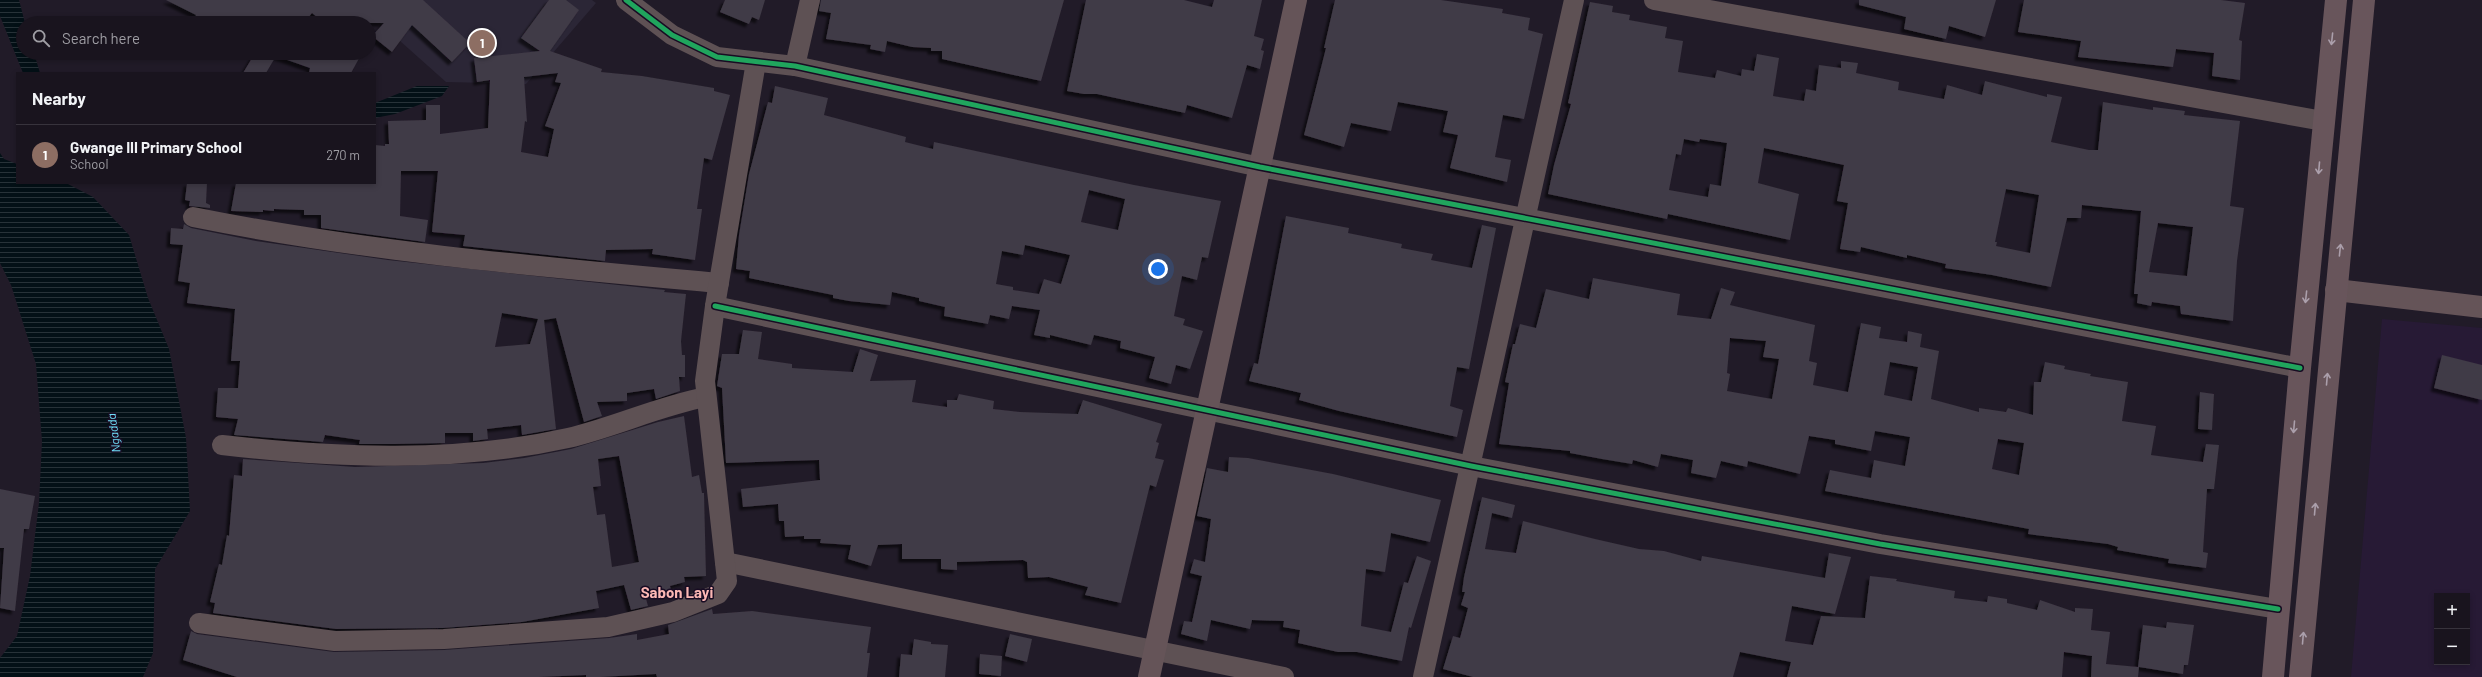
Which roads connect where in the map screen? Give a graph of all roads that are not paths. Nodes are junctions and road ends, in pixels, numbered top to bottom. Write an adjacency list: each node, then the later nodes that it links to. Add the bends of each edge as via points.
1 (626, 0): 8 (street, via 672,35 717,57)
2 (810, 0): 9 (street)
3 (1296, 0): 11 (main road)
4 (1574, 0): 13 (street)
5 (1654, 0): 10 (street)
6 (2336, 0): 10 (highway, one-way to 10)
7 (2364, 0): 15 (highway, one-way to 7)
8 (756, 62): 9 (street); 14 (street)
9 (795, 66): 11 (street)
10 (2323, 121): 18 (highway, one-way to 18)
11 (1260, 166): 13 (street); 20 (main road)
12 (192, 217): 14 (street, via 280,235 404,251 569,270)
13 (1525, 218): 18 (street); 22 (street)
14 (719, 283): 16 (street)
15 (2336, 290): 17 (main road); 31 (highway, one-way to 15)
16 (715, 306): 19 (street, via 705,381); 20 (street)
17 (2482, 307)
18 (2300, 368): 24 (highway, one-way to 24)
19 (706, 396): 21 (street, via 672,404 569,438 499,451 375,456 291,453); 23 (street)
20 (1207, 410): 22 (street); 26 (main road)
21 (222, 445)
22 (1471, 466): 24 (street, via 1880,544); 29 (street)
23 (725, 562): 25 (street, via 727,581 718,594 673,612 608,627 444,639 335,641); 26 (street)
24 (2278, 609): 30 (highway)
25 (199, 623)
26 (1155, 650): 27 (main road); 28 (street)
27 (1149, 677)
28 (1284, 677)
29 (1423, 677)
30 (2273, 677)
31 (2300, 677)

